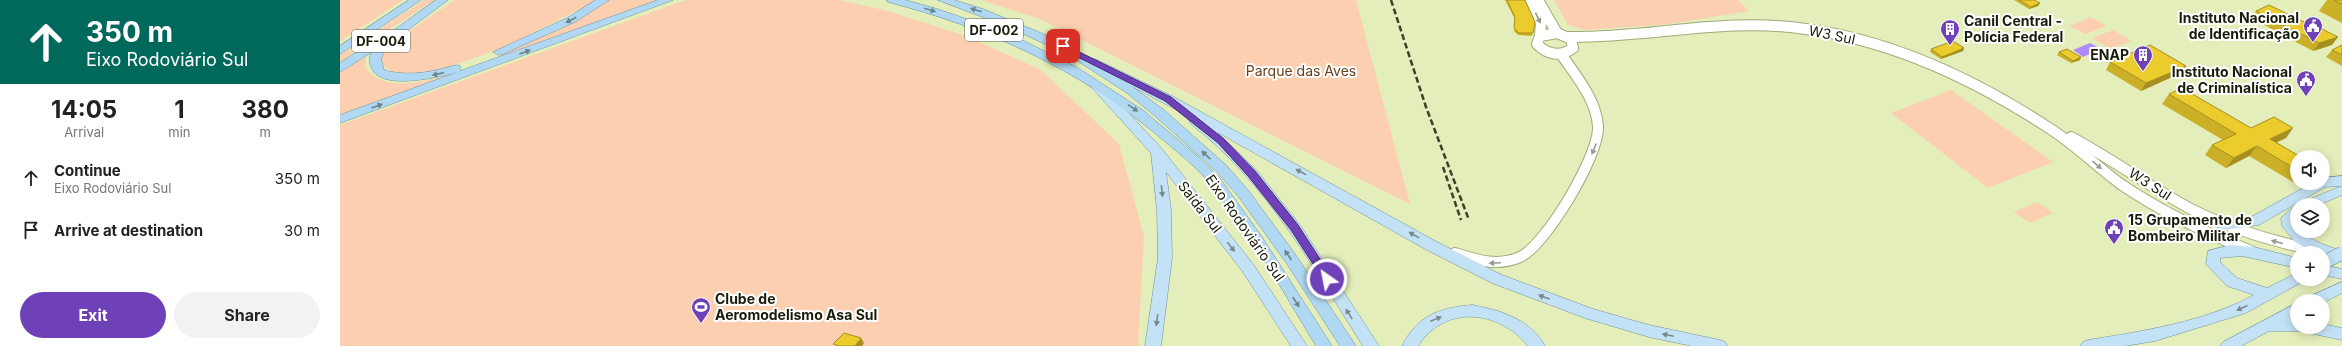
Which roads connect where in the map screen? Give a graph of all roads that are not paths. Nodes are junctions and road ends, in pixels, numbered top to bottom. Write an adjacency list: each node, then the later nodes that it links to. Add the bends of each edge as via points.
1 (416, 0): 13 (highway, DF-004)
2 (443, 0): 9 (highway, DF-004)
3 (604, 0): 9 (highway, one-way to 9, via 571,20 531,39 457,68 412,78 393,77 379,72 374,62 381,46)
4 (668, 0): 19 (highway, one-way to 4)
5 (892, 0): 17 (highway, Eixo Rodoviário Sul / DF-002, one-way to 17, via 972,22 1012,38)
6 (943, 0): 15 (highway, Eixo Rodoviário Sul / DF-002, one-way to 6, via 1031,31 984,12)
7 (1529, 0): 11 (street, one-way to 11, via 1541,23)
8 (1538, 0): 10 (street)
9 (422, 14): 16 (highway, DF-004)
10 (1556, 33): 11 (street); 12 (street)
11 (1540, 36): 14 (street, via 1540,47 1549,53)
12 (1571, 41): 14 (street, W3 Sul, via 1570,51); 20 (street, W3 Sul, via 1724,25 1821,31 1896,50 1944,68)
13 (343, 49)
14 (1561, 54): 29 (street, one-way to 29, via 1596,112 1599,137 1583,175 1531,251 1520,258 1482,262)
15 (1088, 59): 18 (main road); 50 (highway, Eixo Rodoviário Sul / DF-002, one-way to 15, via 1276,238 1225,173 1136,92)
16 (340, 68)
17 (1089, 78): 21 (main road, Saída Sul); 49 (highway, Eixo Rodoviário Sul / DF-002, one-way to 49, via 1141,113 1213,179 1259,244)
18 (1168, 99): 29 (main road, one-way to 18); 51 (main road, one-way to 18, via 1295,228 1252,174 1221,141)
19 (340, 119)
20 (2054, 131): 26 (street, W3 Sul, via 2109,158 2176,201); 31 (street, W3 Sul, one-way to 31, via 2122,184 2175,218)
21 (1157, 152): 47 (main road, one-way to 47, via 1164,210 1165,258); 48 (main road, Saída Sul, one-way to 48, via 1248,268)
22 (2342, 181): 26 (main road, via 2322,184 2254,222)
23 (2342, 190): 24 (main road)
24 (2323, 198)
25 (2290, 216): 27 (main road)
26 (2224, 224): 32 (street, W3 Sul, one-way to 26, via 2263,238)
27 (2290, 227)
28 (2301, 238): 32 (main road)
29 (1432, 246): 54 (main road, one-way to 29, via 1649,332 1590,314 1497,279)
30 (2342, 253): 33 (main road, bridge)
31 (2260, 254): 34 (main road, W3 Sul); 39 (main road, via 2222,250 2213,255 2212,260 2216,269 2232,282)
32 (2342, 256)
33 (2330, 260)
34 (2290, 261)
35 (2330, 271): 36 (main road)
36 (2342, 274)
37 (2290, 282): 39 (main road)
38 (2342, 287): 40 (main road)
39 (2272, 292): 46 (main road, one-way to 46, via 2241,309)
40 (2328, 294)
41 (2290, 312): 42 (main road)
42 (2263, 325): 43 (main road); 57 (main road)
43 (2290, 326)
44 (2330, 332): 45 (main road)
45 (2342, 334)
46 (2155, 335): 55 (main road); 56 (main road)
47 (1153, 346)
48 (1299, 346)
49 (1324, 346)
50 (1348, 346)
51 (1371, 346)
52 (1410, 346): 53 (main road, one-way to 53, via 1413,338 1428,323 1449,314 1470,310 1505,318 1525,330)
53 (1537, 346)
54 (1720, 346)
55 (2088, 346)
56 (2137, 346)
57 (2228, 346)

